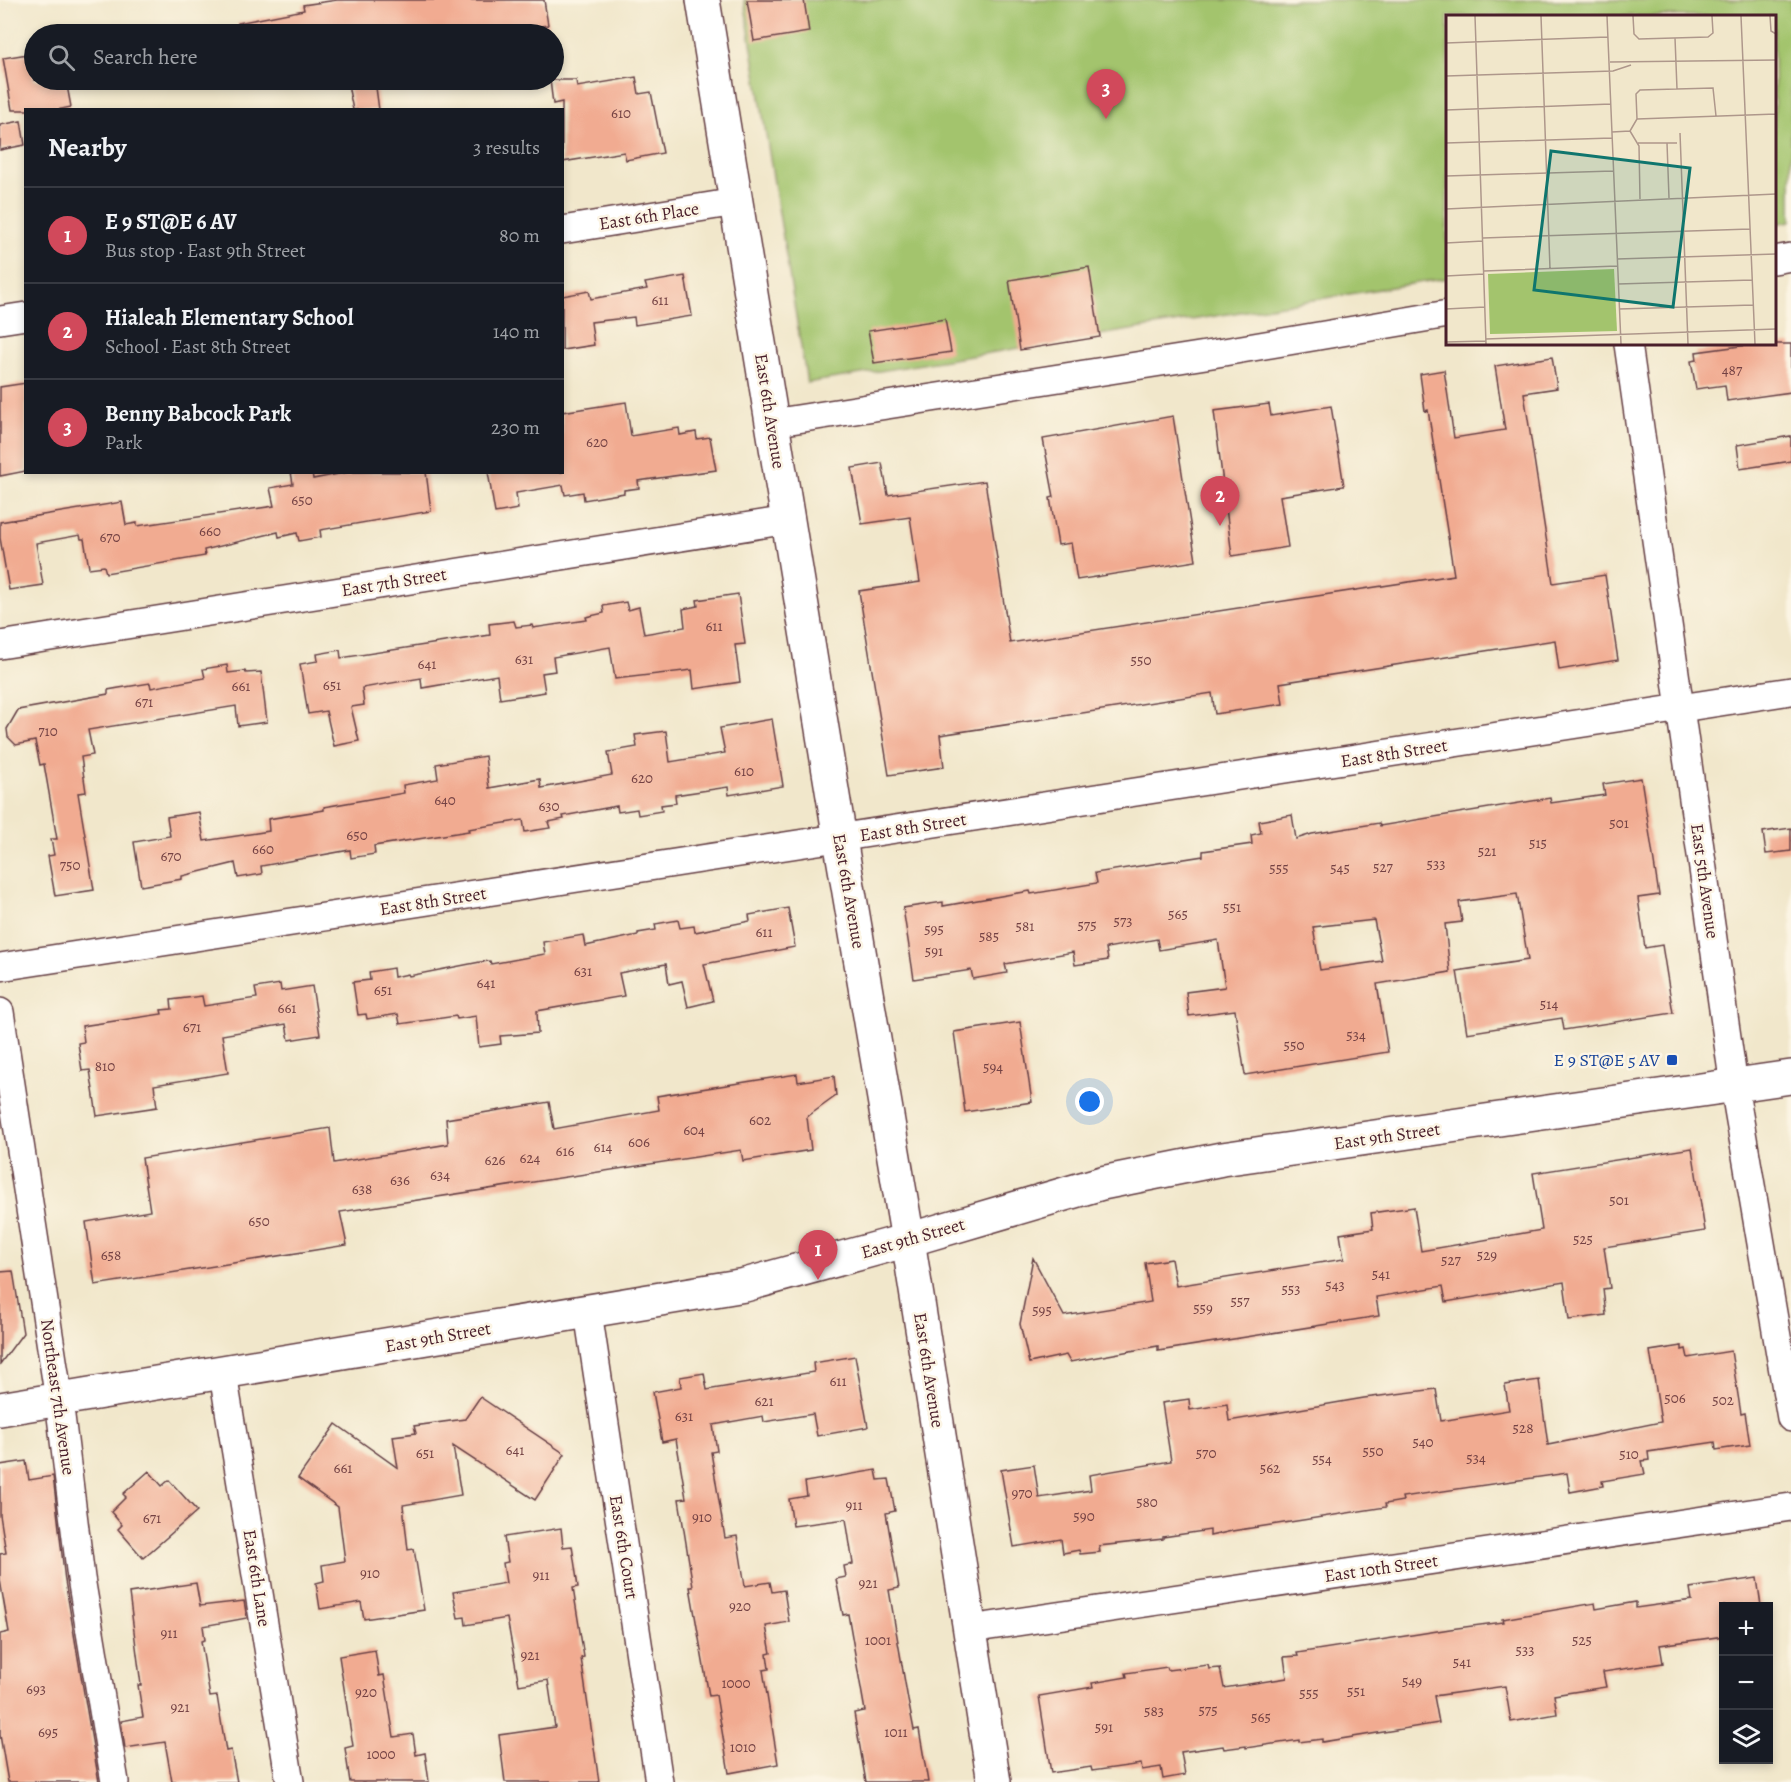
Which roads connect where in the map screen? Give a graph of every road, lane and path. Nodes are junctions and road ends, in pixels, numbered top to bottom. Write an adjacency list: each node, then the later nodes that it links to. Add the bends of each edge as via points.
1 (703, 0): 2 (main road, East 6th Avenue)
2 (736, 202): 3 (street, East 6th Place); 10 (main road, East 6th Avenue)
3 (564, 230)
4 (1791, 257): 5 (street)
5 (1776, 260)
6 (1446, 314): 10 (street)
7 (24, 316): 8 (street)
8 (0, 320)
9 (1628, 345): 14 (street, East 5th Avenue)
10 (772, 423): 11 (main road, East 6th Avenue)
11 (788, 520): 12 (street, East 7th Street); 15 (main road, East 6th Avenue)
12 (0, 645)
13 (1791, 691): 14 (street, East 8th Street)
14 (1680, 708): 15 (street, East 8th Street); 19 (street, East 5th Avenue)
15 (840, 839): 16 (street, East 8th Street); 20 (main road, East 6th Avenue)
16 (0, 967)
17 (0, 1012): 23 (street, Northeast 7th Avenue)
18 (1791, 1077): 19 (main road, East 9th Street)
19 (1734, 1086): 20 (main road, East 9th Street, via 1211,1161 1102,1183); 25 (street, East 5th Avenue)
20 (909, 1240): 21 (main road, East 9th Street, via 745,1285); 27 (main road, East 6th Avenue)
21 (588, 1312): 22 (main road, East 9th Street); 30 (street, East 6th Court)
22 (223, 1374): 23 (main road, East 9th Street); 29 (street, East 6th Lane)
23 (59, 1400): 24 (main road, East 9th Street); 28 (street, Northeast 7th Avenue, via 81,1578)
24 (0, 1409)
25 (1791, 1418)
26 (1791, 1507): 27 (street, East 10th Street)
27 (970, 1629): 31 (main road, East 6th Avenue)
28 (115, 1782)
29 (290, 1782)
30 (659, 1782)
31 (994, 1782)

